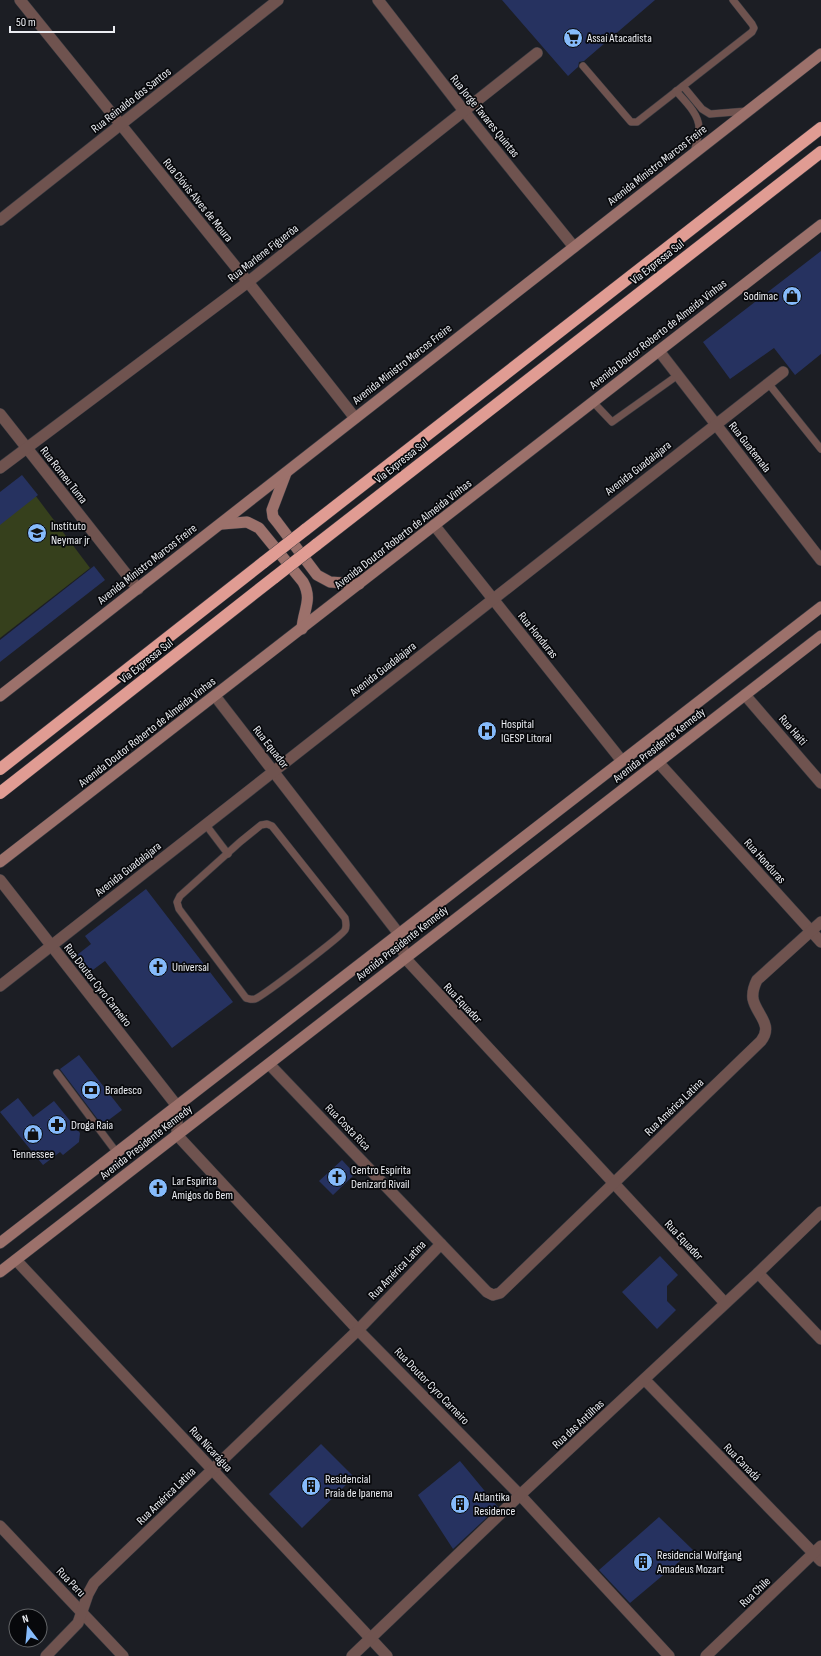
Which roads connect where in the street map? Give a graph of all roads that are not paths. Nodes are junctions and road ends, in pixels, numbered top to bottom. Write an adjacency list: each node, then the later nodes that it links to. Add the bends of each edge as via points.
1 (20, 0): 12 (street, Rua Clóvis Alves de Moura)
2 (278, 0): 12 (street, Rua Reinaldo dos Santos)
3 (378, 0): 10 (street, Rua Jorge Tavares Quintas)
4 (733, 0): 8 (lane, via 752,24 752,32)
5 (537, 53): 10 (street, Rua Marlene Figuerôa)
6 (821, 54): 11 (main road, Avenida Ministro Marcos Freire)
7 (583, 66): 9 (lane, via 631,122 636,122)
8 (683, 86): 9 (lane); 11 (lane, via 702,109 710,114)
9 (676, 91): 14 (lane, via 695,114 698,122)
10 (464, 111): 18 (street, Rua Jorge Tavares Quintas); 19 (street, Rua Marlene Figuerôa)
11 (747, 111): 14 (main road, Avenida Ministro Marcos Freire)
12 (120, 124): 16 (street, Rua Reinaldo dos Santos); 19 (street, Rua Clóvis Alves de Moura)
13 (821, 128): 46 (highway, Via Expressa Sul, bridge)
14 (694, 152): 18 (main road, Avenida Ministro Marcos Freire)
15 (821, 152): 49 (highway, Via Expressa Sul, bridge)
16 (0, 220)
17 (821, 224): 20 (main road, Avenida Doutor Roberto de Almeida Vinhas)
18 (574, 247): 26 (main road, Avenida Ministro Marcos Freire)
19 (248, 282): 26 (street, Rua Clóvis Alves de Moura); 28 (street, Rua Marlene Figuerôa)
20 (659, 351): 22 (street, Rua Guatemala); 24 (main road, Avenida Doutor Roberto de Almeida Vinhas)
21 (783, 372): 23 (street, Avenida Guadalajara)
22 (678, 375): 24 (lane, via 612,422); 27 (street, Rua Guatemala)
23 (768, 383): 27 (street, Avenida Guadalajara); 29 (lane)
24 (593, 402): 33 (main road, Avenida Doutor Roberto de Almeida Vinhas)
25 (0, 414): 28 (street, Rua Romeu Tuma)
26 (355, 418): 31 (main road, Avenida Ministro Marcos Freire)
27 (716, 424): 34 (street, Rua Guatemala); 37 (street, Avenida Guadalajara)
28 (27, 448): 30 (street, Rua Marlene Figuerôa); 36 (street, Rua Romeu Tuma)
29 (821, 449)
30 (0, 468)
31 (286, 472): 32 (main road, Avenida Ministro Marcos Freire); 35 (main road, via 272,510 273,517 317,575 330,582)
32 (220, 524): 36 (main road, Avenida Ministro Marcos Freire); 39 (main road, via 247,522 266,535 307,589 308,598)
33 (434, 525): 35 (main road, Avenida Doutor Roberto de Almeida Vinhas); 37 (street, Rua Honduras)
34 (821, 560)
35 (359, 584): 39 (main road, Avenida Doutor Roberto de Almeida Vinhas)
36 (138, 588): 42 (main road, Avenida Ministro Marcos Freire)
37 (493, 599): 44 (street, Rua Honduras); 47 (street, Avenida Guadalajara)
38 (821, 607): 44 (main road, Avenida Presidente Kennedy)
39 (302, 628): 43 (main road, Avenida Doutor Roberto de Almeida Vinhas)
40 (821, 636): 41 (main road, Avenida Presidente Kennedy)
41 (745, 694): 45 (main road, Avenida Presidente Kennedy); 48 (street, Rua Haiti)
42 (0, 696)
43 (215, 696): 47 (street, Rua Equador); 52 (main road, Avenida Doutor Roberto de Almeida Vinhas)
44 (622, 761): 56 (main road, Avenida Presidente Kennedy)
45 (658, 762): 55 (street, Rua Honduras); 59 (main road, Avenida Presidente Kennedy)
46 (0, 769)
47 (273, 771): 50 (street, Avenida Guadalajara); 56 (street, Rua Equador)
48 (821, 783)
49 (0, 794)
50 (206, 825): 51 (lane); 58 (street, Avenida Guadalajara)
51 (228, 854): 51 (lane, via 261,825 272,826 345,918 347,925 345,931 329,944 275,986 251,1000 246,998 188,922 177,902 180,896)
52 (0, 862)
53 (0, 880): 58 (street, Rua Doutor Cyro Carneiro)
54 (821, 922): 55 (street, Rua América Latina)
55 (811, 931): 57 (street, Rua Honduras); 66 (street, Rua América Latina, via 757,980 754,1000 765,1022 764,1037)
56 (399, 934): 59 (street, Rua Equador); 63 (main road, Avenida Presidente Kennedy)
57 (821, 942)
58 (51, 946): 60 (street, Avenida Guadalajara); 63 (street, Rua Doutor Cyro Carneiro)
59 (404, 958): 61 (main road, Avenida Presidente Kennedy); 66 (street, Rua Equador)
60 (0, 986)
61 (269, 1064): 64 (main road, Avenida Presidente Kennedy); 69 (street, Rua Costa Rica)
62 (57, 1072): 65 (lane)
63 (176, 1106): 64 (street); 65 (main road, Avenida Presidente Kennedy)
64 (177, 1135): 70 (main road, Avenida Presidente Kennedy); 74 (street, Rua Doutor Cyro Carneiro)
65 (117, 1153): 68 (main road, Avenida Presidente Kennedy)
66 (613, 1184): 69 (street, Rua América Latina, via 500,1293 493,1295 487,1292); 73 (street, Rua Equador)
67 (821, 1212): 72 (street, Rua das Antilhas)
68 (0, 1243)
69 (441, 1244): 74 (street, Rua América Latina)
70 (16, 1260): 71 (main road, Avenida Presidente Kennedy); 77 (street, Rua Nicarágua)
71 (0, 1272)
72 (758, 1273): 73 (street, Rua das Antilhas); 75 (street)
73 (725, 1303): 76 (street, Rua das Antilhas)
74 (358, 1330): 77 (street, Rua América Latina); 78 (street, Rua Doutor Cyro Carneiro)
75 (821, 1339)
76 (645, 1380): 78 (street, Rua das Antilhas); 80 (street, Rua Canadá)
77 (212, 1470): 81 (street, Rua América Latina, via 94,1584); 82 (street, Rua Nicarágua)
78 (520, 1495): 82 (street, Rua das Antilhas); 87 (street, Rua Doutor Cyro Carneiro)
79 (0, 1526): 81 (street, Rua Peru)
80 (818, 1553): 88 (street, Rua Chile)
81 (82, 1613): 83 (street, Rua América Latina, via 71,1632); 84 (street, Rua Peru)
82 (370, 1639): 85 (street, Rua das Antilhas); 86 (street, Rua Nicarágua)
83 (46, 1656)
84 (123, 1656)
85 (352, 1656)
86 (387, 1656)
87 (669, 1656)
88 (706, 1656)

